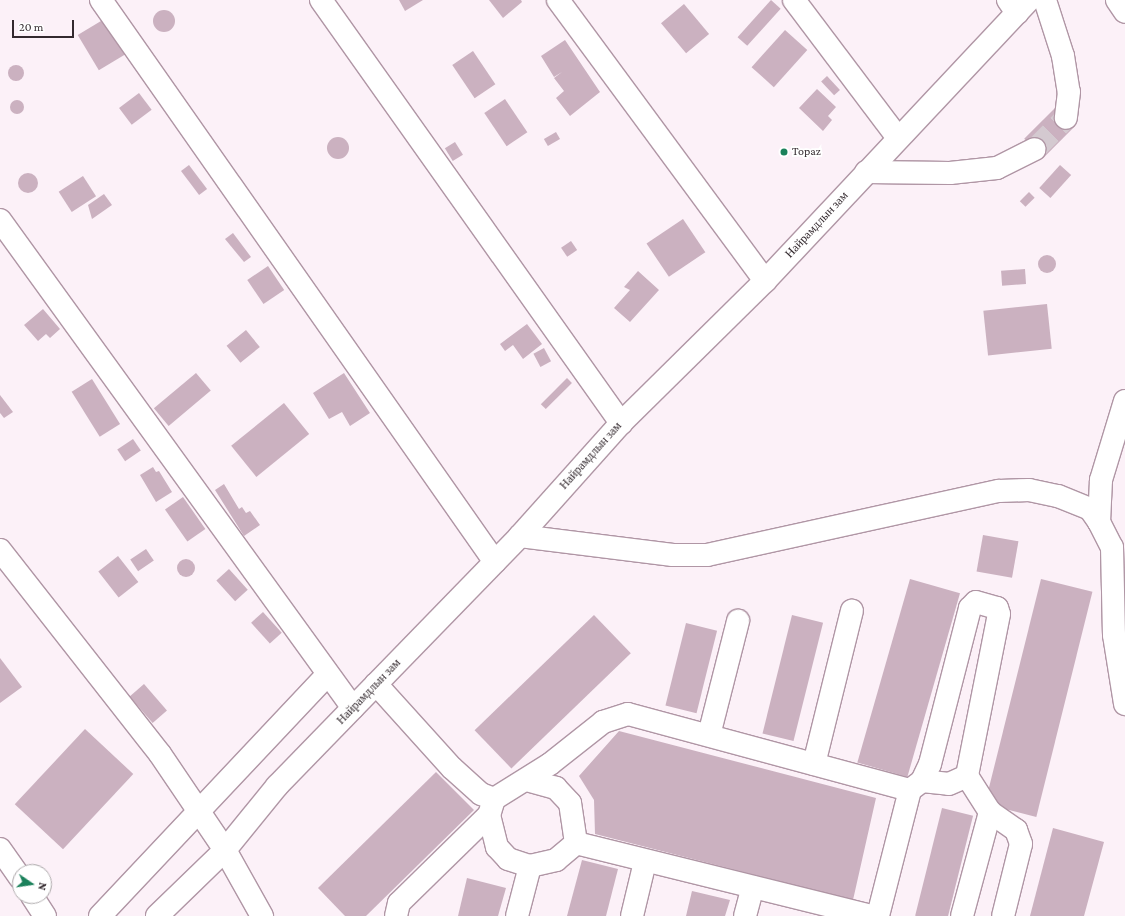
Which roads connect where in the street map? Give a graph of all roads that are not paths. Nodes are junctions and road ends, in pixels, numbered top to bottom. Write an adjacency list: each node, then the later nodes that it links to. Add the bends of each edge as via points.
1 (101, 0): 20 (street)
2 (321, 0): 16 (street)
3 (558, 0): 14 (street)
4 (794, 0): 10 (street)
5 (1045, 0): 9 (street, via 1063,56 1068,92)
6 (1117, 0): 8 (street)
7 (1018, 4): 10 (street, Найрамдлын зам)
8 (1125, 12)
9 (1066, 118)
10 (898, 138): 12 (street, Найрамдлын зам)
11 (1035, 148): 12 (street, via 997,168 950,173)
12 (866, 172): 14 (street, Найрамдлын зам)
13 (0, 220): 23 (street)
14 (765, 281): 16 (street, Найрамдлын зам)
15 (1125, 401): 17 (street, via 1101,480)
16 (621, 423): 18 (street, Найрамдлын зам)
17 (1099, 522): 18 (street, via 1090,509 1058,496 1029,490 999,490 707,555 673,555); 25 (street, via 1112,547 1114,635)
18 (520, 536): 20 (street, Найрамдлын зам)
19 (0, 550): 33 (street, via 160,754)
20 (495, 562): 24 (street, Найрамдлын зам)
21 (852, 611): 28 (street)
22 (738, 621): 27 (street)
23 (328, 674): 26 (street); 33 (street)
24 (376, 684): 26 (street, Найрамдлын зам); 32 (street, via 452,768 482,794)
25 (1125, 704)
26 (353, 708): 37 (street, Найрамдлын зам, via 277,786)
27 (709, 735): 28 (street); 30 (street, via 632,715 617,716 603,722)
28 (814, 764): 31 (street)
29 (967, 776): 31 (street, via 949,784); 31 (street, via 999,614 997,608 976,602 970,608 930,764); 34 (street)
30 (527, 780): 32 (street, via 515,784); 35 (street, via 550,785 564,794 575,820)
31 (916, 786): 52 (street)
32 (492, 807): 40 (street, via 497,847 508,859); 47 (street, via 399,903)
33 (198, 811): 37 (street); 44 (street)
34 (990, 812): 53 (street); 54 (street, via 1016,830 1021,844)
35 (576, 843): 38 (street); 40 (street, via 556,860)
36 (0, 849): 39 (street)
37 (225, 850): 45 (street, Найрамдлын зам); 46 (street)
38 (645, 862): 41 (street); 49 (street)
39 (12, 866)
40 (530, 866): 48 (street)
41 (753, 887): 50 (street); 51 (street)
42 (37, 904): 43 (street)
43 (45, 916)
44 (100, 916)
45 (157, 916)
46 (262, 916)
47 (396, 916)
48 (517, 916)
49 (632, 916)
50 (745, 916)
51 (871, 916)
52 (878, 916)
53 (962, 916)
54 (1003, 916)

